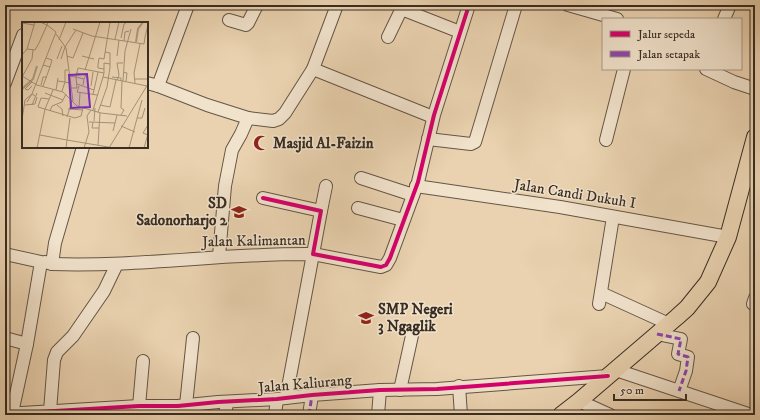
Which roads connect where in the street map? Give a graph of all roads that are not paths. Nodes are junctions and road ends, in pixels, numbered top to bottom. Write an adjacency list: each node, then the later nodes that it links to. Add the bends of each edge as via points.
1 (188, 5): 18 (street)
2 (257, 5): 10 (street, via 246,25)
3 (337, 5): 14 (street)
4 (469, 5): 11 (street)
5 (516, 5): 23 (street, via 475,142 470,144)
6 (568, 5): 8 (street)
7 (730, 5): 9 (street)
8 (614, 18)
9 (724, 18)
10 (229, 20)
11 (460, 32): 12 (street, via 402,8); 20 (street)
12 (388, 37)
13 (22, 38): 17 (street)
14 (313, 69): 20 (street); 21 (street, via 279,119 273,121)
15 (624, 70): 24 (street)
16 (708, 70): 19 (street)
17 (5, 83)
18 (153, 85): 21 (street)
19 (755, 89)
20 (433, 117): 23 (street)
21 (248, 118): 38 (street, via 232,150 225,186)
22 (755, 137): 26 (main road)
23 (428, 139): 29 (street)
24 (606, 140)
25 (83, 148): 39 (street, via 55,243)
26 (752, 154): 35 (main road)
27 (361, 178): 29 (street, Jalan Candi Dukuh I)
28 (326, 186): 32 (street)
29 (414, 191): 33 (street, Jalan Candi Dukuh I, via 511,200); 34 (street)
30 (263, 198): 32 (street)
31 (358, 208): 34 (street)
32 (321, 211): 37 (street)
33 (613, 217): 35 (street, Jalan Candi Dukuh I); 41 (street, via 600,298)
34 (403, 220): 37 (street, via 390,258 386,265 381,267)
35 (728, 237): 41 (main road, via 708,282 687,308)
36 (5, 254): 39 (street, Jalan Kalimantan)
37 (313, 254): 38 (street, Jalan Kalimantan); 53 (street, Jalan Kalimantan)
38 (219, 256): 40 (street, Jalan Kalimantan)
39 (46, 263): 40 (street, Jalan Kalimantan); 45 (street)
40 (117, 264): 58 (street, via 104,291 73,336 57,352 54,360)
41 (663, 329): 47 (main road); 51 (street, via 681,339 678,354 688,357)
42 (413, 331): 50 (street)
43 (5, 338): 45 (street)
44 (193, 338): 57 (street)
45 (28, 344): 59 (street)
46 (143, 361): 56 (street)
47 (612, 373): 48 (street, Jalan Kaliurang, via 539,382); 51 (street); 54 (main road)
48 (459, 386): 50 (street, Jalan Kaliurang); 64 (street)
49 (380, 390): 50 (street, Jalan Kaliurang); 52 (street, Jalan Kaliurang); 63 (street)
50 (400, 390)
51 (679, 391): 67 (street)
52 (312, 395): 53 (street, Jalan Kaliurang); 62 (street)
53 (281, 399): 55 (street, Jalan Kaliurang); 61 (street, Jalan Kalimantan)
54 (579, 401): 65 (main road); 66 (street)
55 (227, 403): 57 (street, Jalan Kaliurang, via 218,402); 60 (street)
56 (139, 406): 57 (street, Jalan Kaliurang); 58 (street, Jalan Kaliurang)
57 (180, 409)
58 (50, 411): 59 (street, Jalan Kaliurang)
59 (9, 413)
60 (225, 415)
61 (275, 415)
62 (309, 415)
63 (378, 415)
64 (460, 415)
65 (561, 415)
66 (610, 415)
67 (750, 415)

